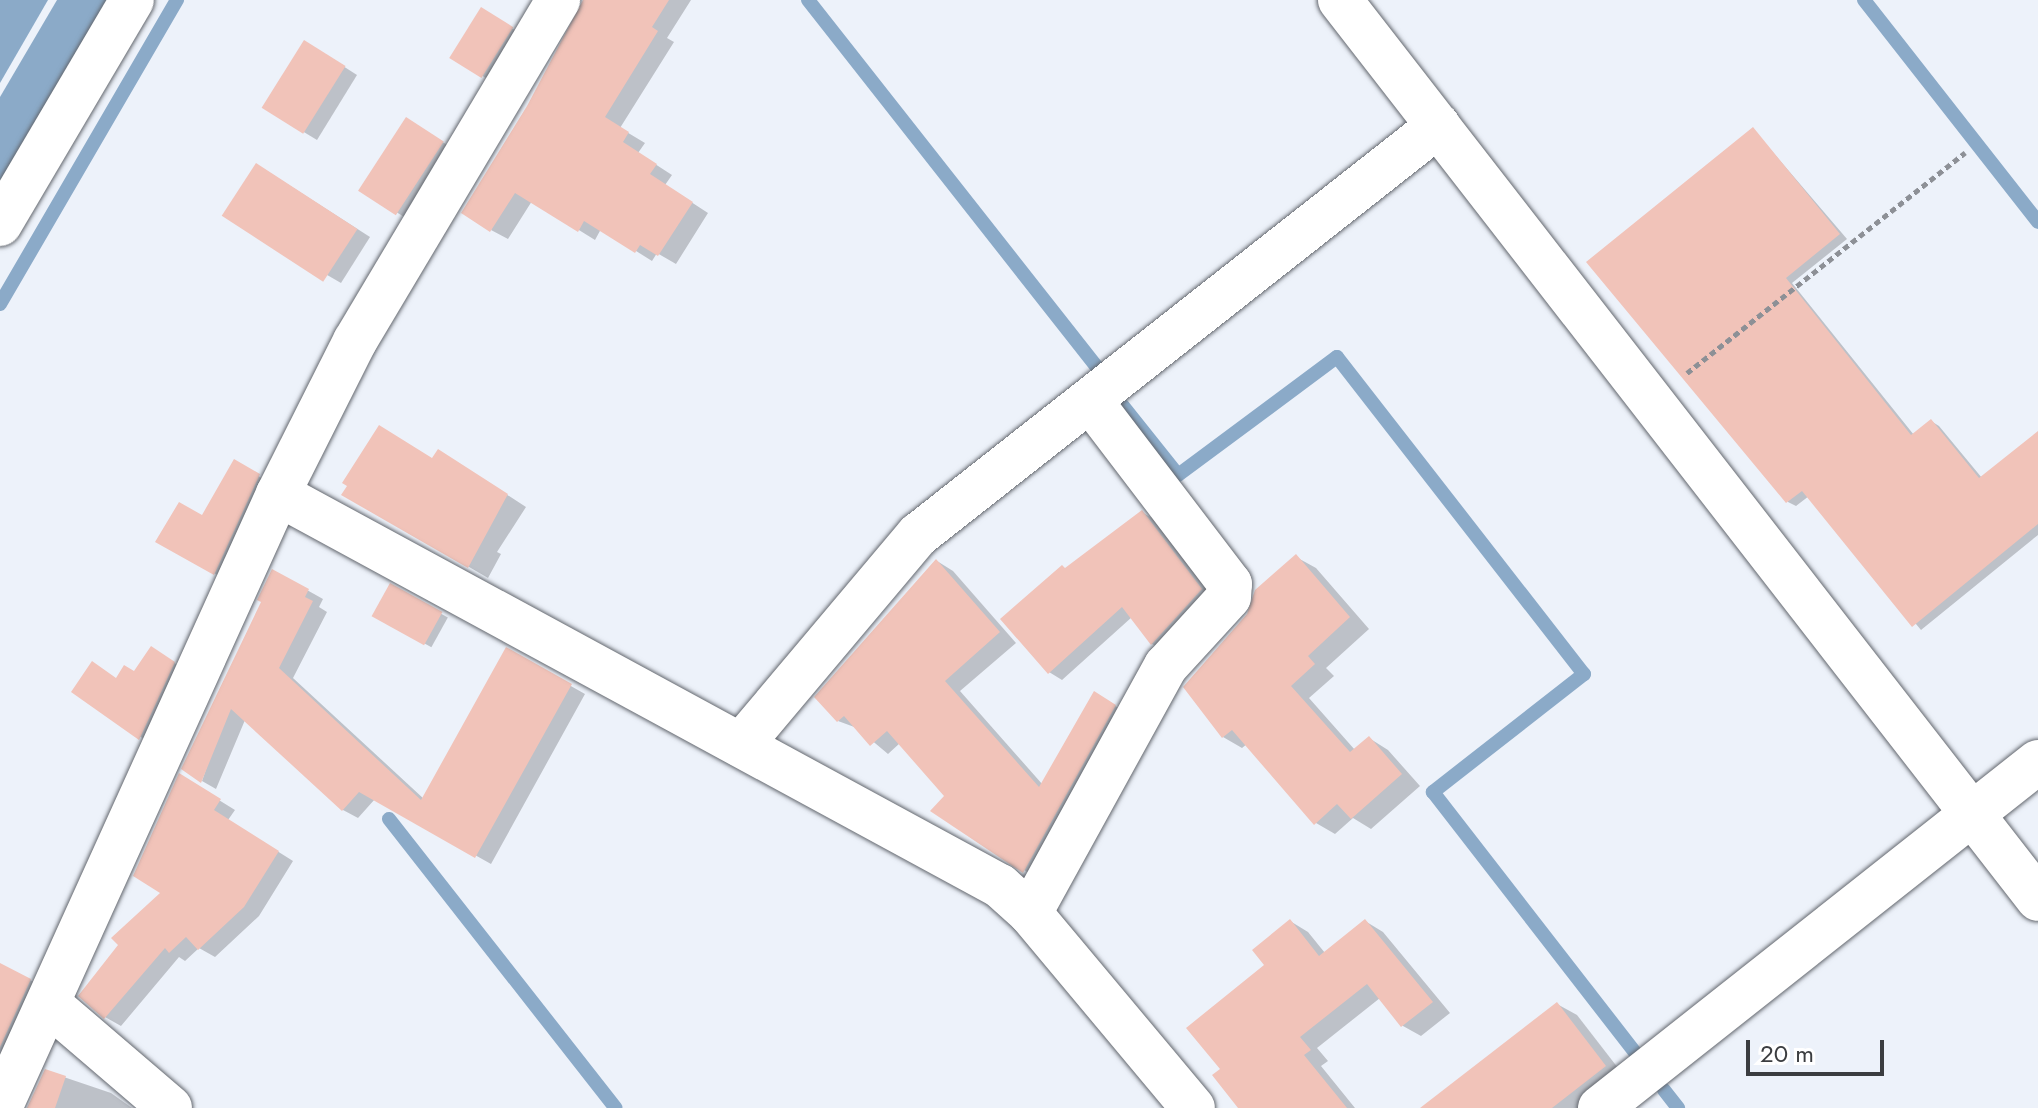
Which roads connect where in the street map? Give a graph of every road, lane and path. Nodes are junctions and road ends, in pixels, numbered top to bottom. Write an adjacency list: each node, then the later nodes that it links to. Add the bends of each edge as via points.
1 (132, 0): 6 (street)
2 (558, 0): 9 (street, via 355,341)
3 (1340, 0): 4 (street)
4 (1438, 126): 7 (street); 8 (street)
5 (1965, 153): 8 (path)
6 (0, 224)
7 (1090, 400): 10 (street, via 918,535); 14 (street, via 1230,584 1229,597 1166,666)
8 (1652, 401): 12 (street)
9 (278, 494): 10 (street); 15 (street)
10 (741, 745): 14 (street, via 1000,886)
11 (2038, 762): 12 (street)
12 (1971, 814): 13 (street); 19 (street)
13 (2038, 899)
14 (1030, 913): 18 (street)
15 (50, 1005): 16 (street); 17 (street)
16 (0, 1108)
17 (170, 1108)
18 (1193, 1108)
19 (1600, 1108)

